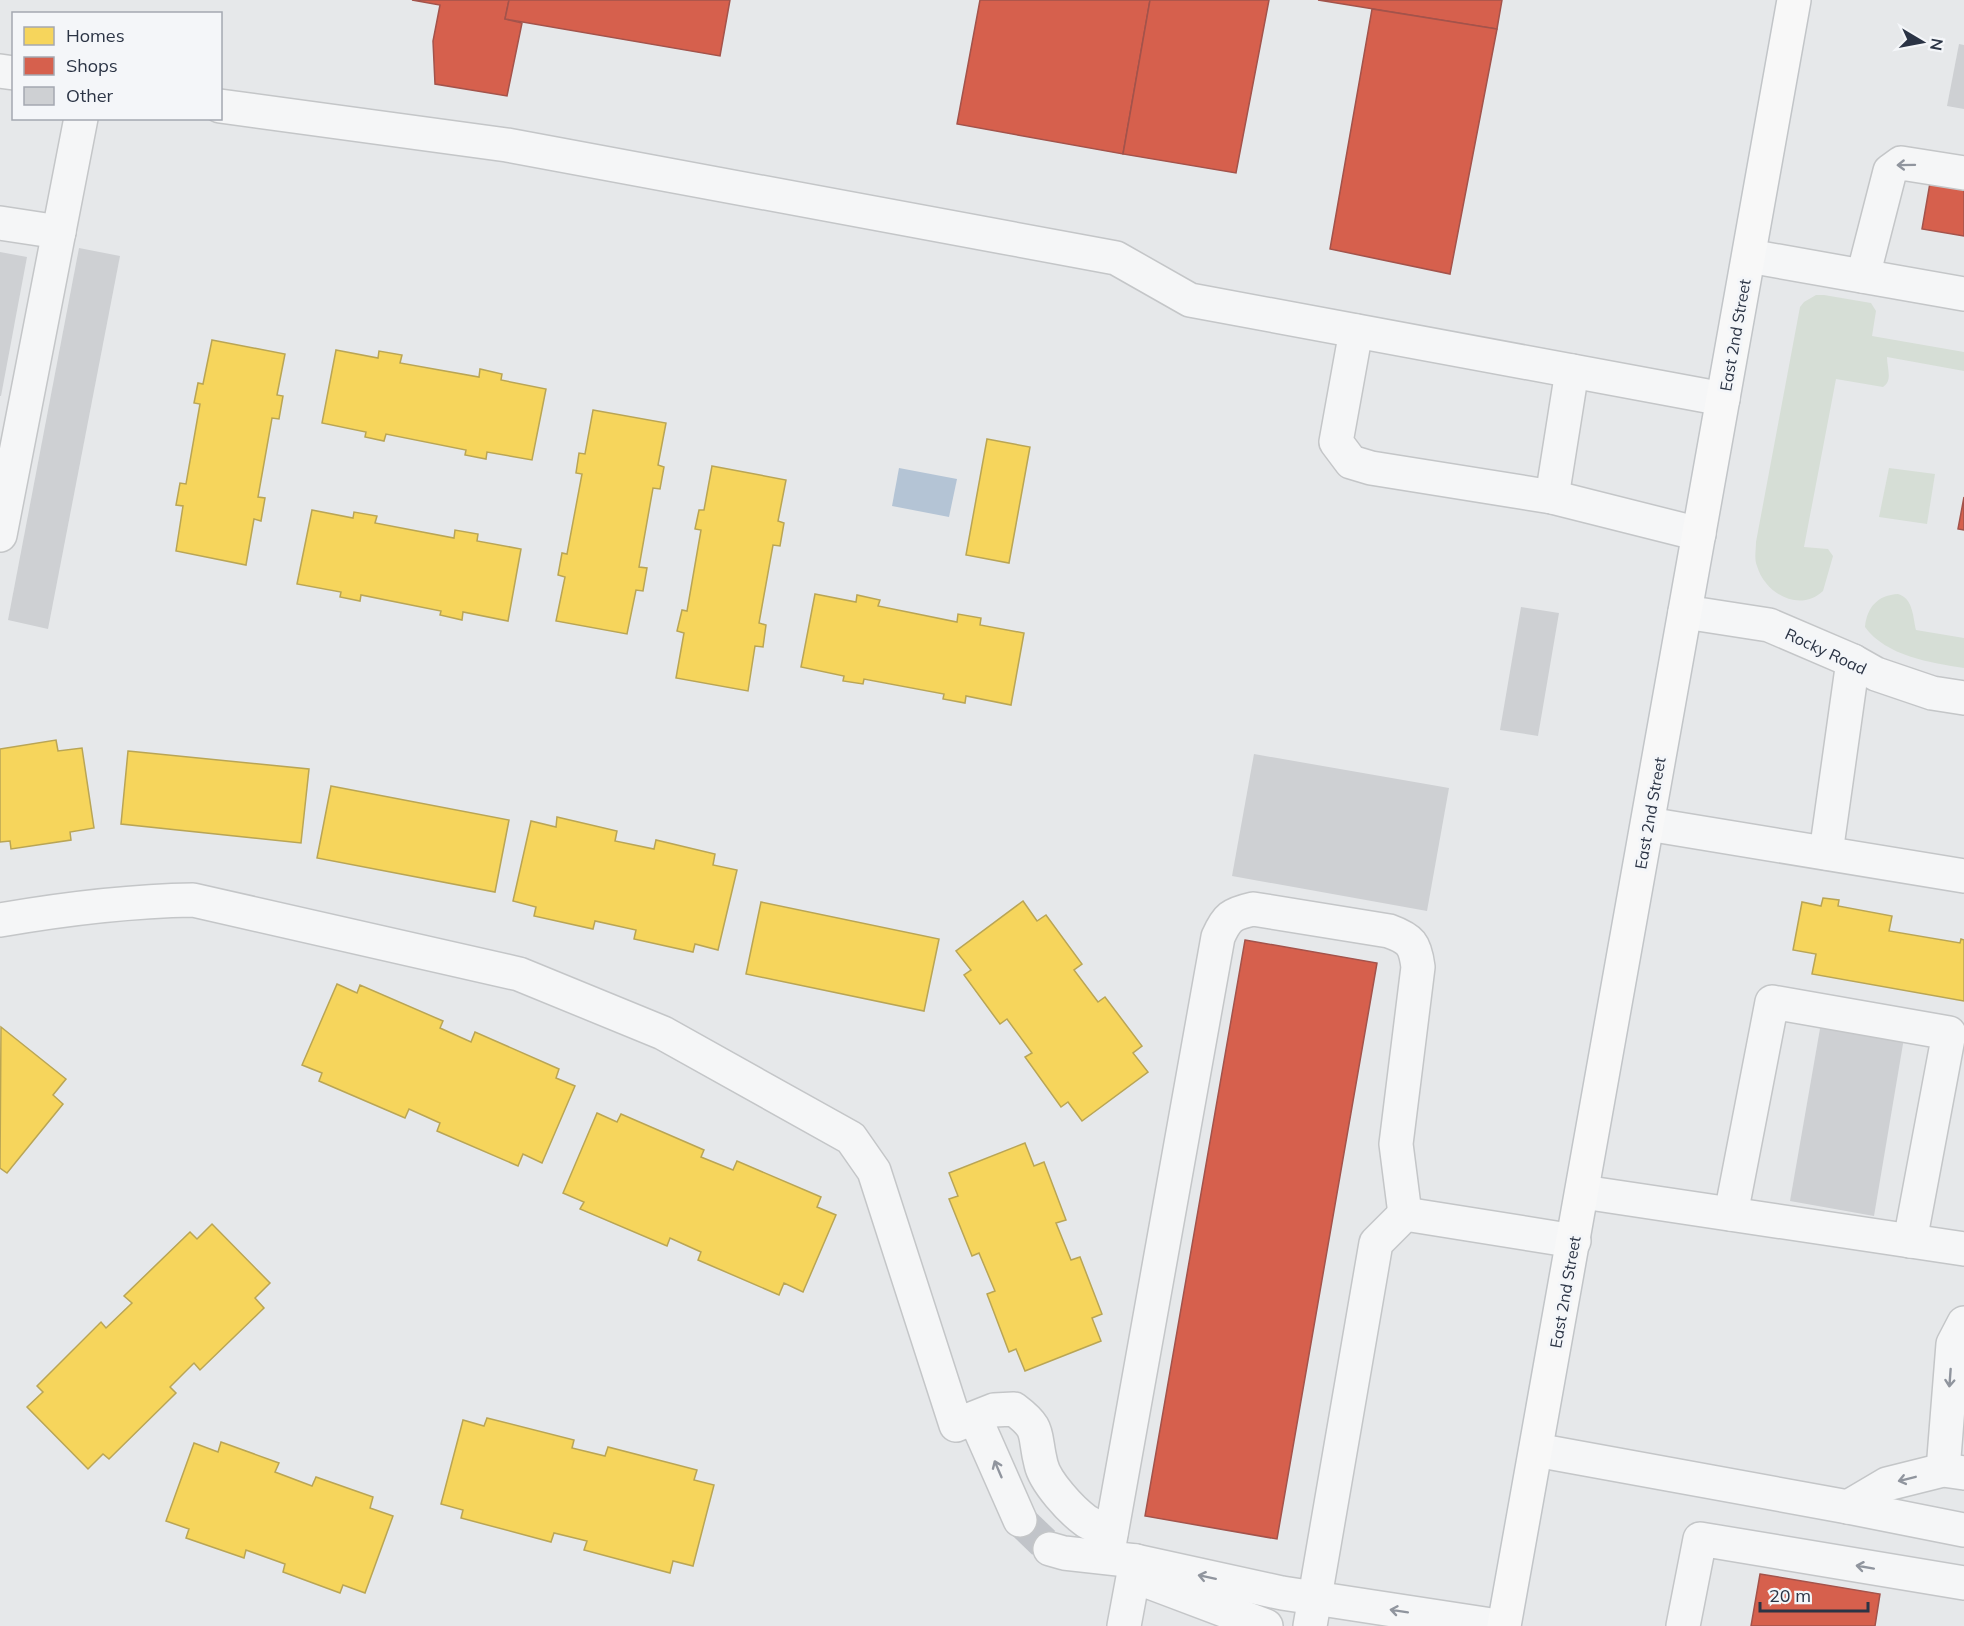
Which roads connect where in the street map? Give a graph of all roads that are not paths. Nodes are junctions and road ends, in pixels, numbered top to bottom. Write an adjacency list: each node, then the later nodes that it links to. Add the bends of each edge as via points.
1 (1794, 0): 7 (main road, East 2nd Street)
2 (222, 106): 10 (street, via 507,145 1116,258 1190,300)
3 (81, 120): 6 (street)
4 (1964, 173): 8 (street, one-way to 8, via 1901,163 1890,171)
5 (0, 223): 6 (street)
6 (59, 232): 15 (street)
7 (1749, 256): 8 (street); 12 (main road, East 2nd Street)
8 (1863, 276): 9 (street)
9 (1964, 294)
10 (1356, 331): 11 (street); 13 (street, via 1336,442 1351,462)
11 (1572, 371): 12 (street); 13 (street)
12 (1723, 399): 14 (main road, East 2nd Street)
13 (1552, 498): 14 (street)
14 (1699, 534): 16 (main road, East 2nd Street)
15 (0, 535)
16 (1685, 612): 17 (street, Rocky Road, via 1769,626); 19 (main road, East 2nd Street)
17 (1853, 661): 18 (street, Rocky Road, via 1876,674 1932,693); 20 (street)
18 (1964, 698)
19 (1648, 824): 20 (street); 23 (main road, East 2nd Street)
20 (1826, 853): 21 (street)
21 (1964, 876)
22 (0, 920): 30 (street, via 72,908 193,900 519,974 663,1033 851,1138 874,1171 957,1425)
23 (1583, 1192): 25 (street); 26 (main road, East 2nd Street)
24 (1405, 1214): 26 (street); 37 (street, via 1396,1144 1418,967 1415,948 1405,937 1389,931 1253,909 1234,913 1218,937); 39 (street, via 1376,1243)
25 (1731, 1214): 27 (street); 27 (street, via 1772,1002 1950,1033)
26 (1574, 1241): 31 (main road, East 2nd Street)
27 (1910, 1241): 28 (street)
28 (1964, 1249)
29 (1964, 1323): 32 (street, one-way to 32, via 1953,1344)
30 (975, 1418): 34 (street, one-way to 30); 37 (street, via 994,1410 1014,1409 1030,1421 1038,1439 1041,1465 1052,1487)
31 (1536, 1450): 33 (street); 43 (main road, East 2nd Street)
32 (1954, 1471): 33 (street, one-way to 33, via 1887,1484)
33 (1848, 1507): 35 (street)
34 (1020, 1520)
35 (1964, 1530)
36 (1050, 1549): 37 (street)
37 (1122, 1557): 39 (street, one-way to 37); 40 (street); 41 (street)
38 (1964, 1583): 44 (street, one-way to 44, via 1700,1539)
39 (1313, 1612): 42 (street, one-way to 39)
40 (1124, 1626)
41 (1266, 1626)
42 (1498, 1626)
43 (1504, 1626)
44 (1683, 1626)

